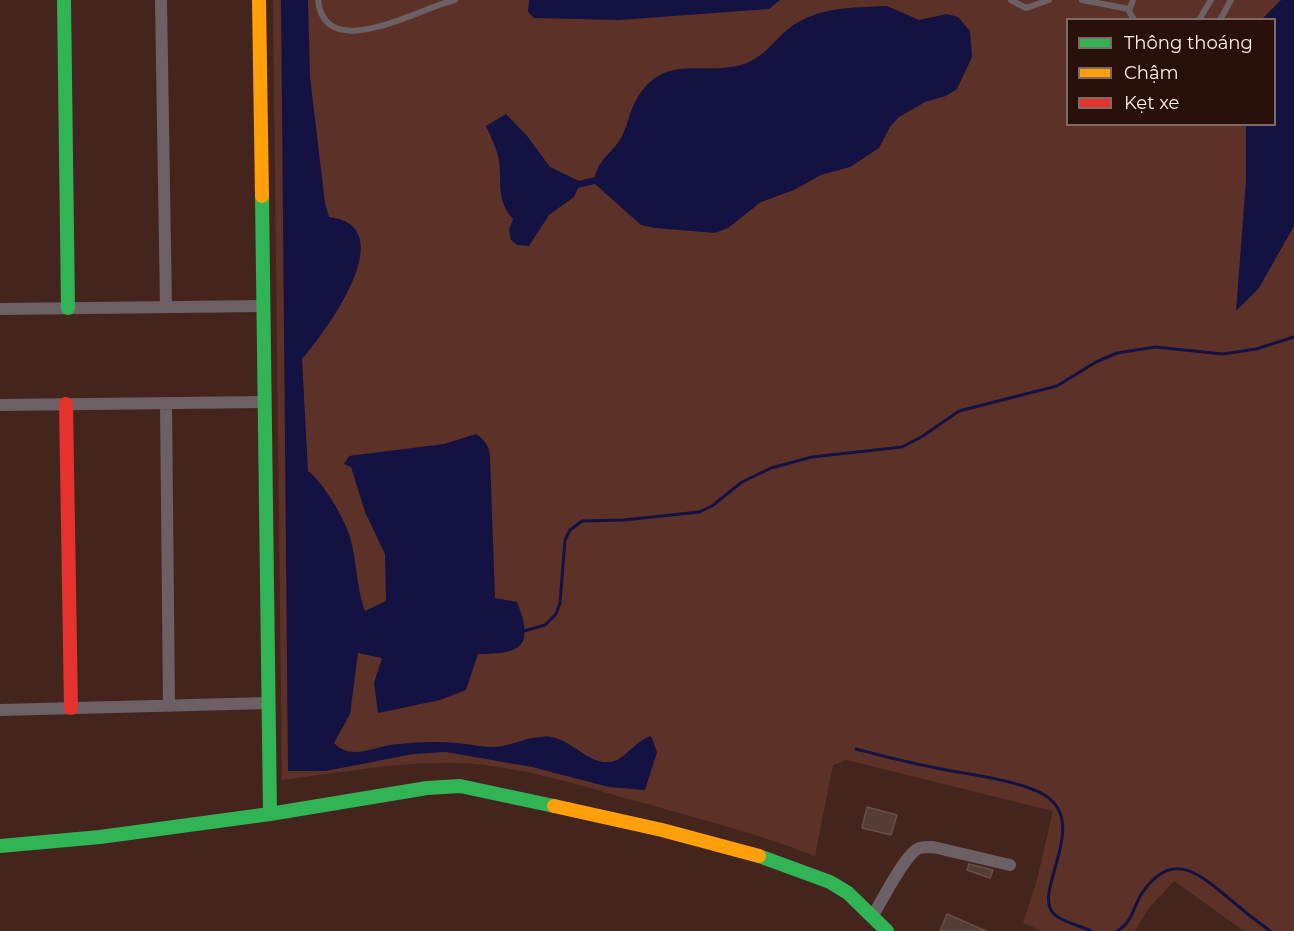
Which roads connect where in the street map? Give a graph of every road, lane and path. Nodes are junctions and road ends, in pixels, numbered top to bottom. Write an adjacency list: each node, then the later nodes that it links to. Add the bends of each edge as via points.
1 (64, 0): 18 (street)
2 (161, 0): 17 (street)
3 (259, 0): 16 (street)
4 (318, 0): 5 (lane, via 325,22 355,30 384,26)
5 (455, 0)
6 (1011, 0): 7 (lane, via 1026,8)
7 (1049, 0)
8 (1082, 0): 12 (lane)
9 (1133, 0): 12 (lane)
10 (1211, 0): 14 (lane)
11 (1231, 0): 15 (lane)
12 (1129, 9): 13 (lane)
13 (1133, 18)
14 (1202, 18)
15 (1221, 18)
16 (263, 306): 17 (street); 20 (street)
17 (166, 307): 18 (street)
18 (68, 308): 19 (street)
19 (0, 309)
20 (264, 402): 21 (street); 24 (street)
21 (166, 403): 22 (street); 25 (street)
22 (66, 404): 23 (street); 26 (street)
23 (0, 405)
24 (269, 703): 25 (street); 28 (street)
25 (169, 706): 26 (street)
26 (71, 708): 27 (street)
27 (0, 710)
28 (270, 814): 29 (street); 31 (street, via 460,786 759,856 830,882)
29 (0, 846)
30 (1010, 865): 31 (street, via 933,847 920,848)
31 (873, 915): 32 (street)
32 (887, 931)

